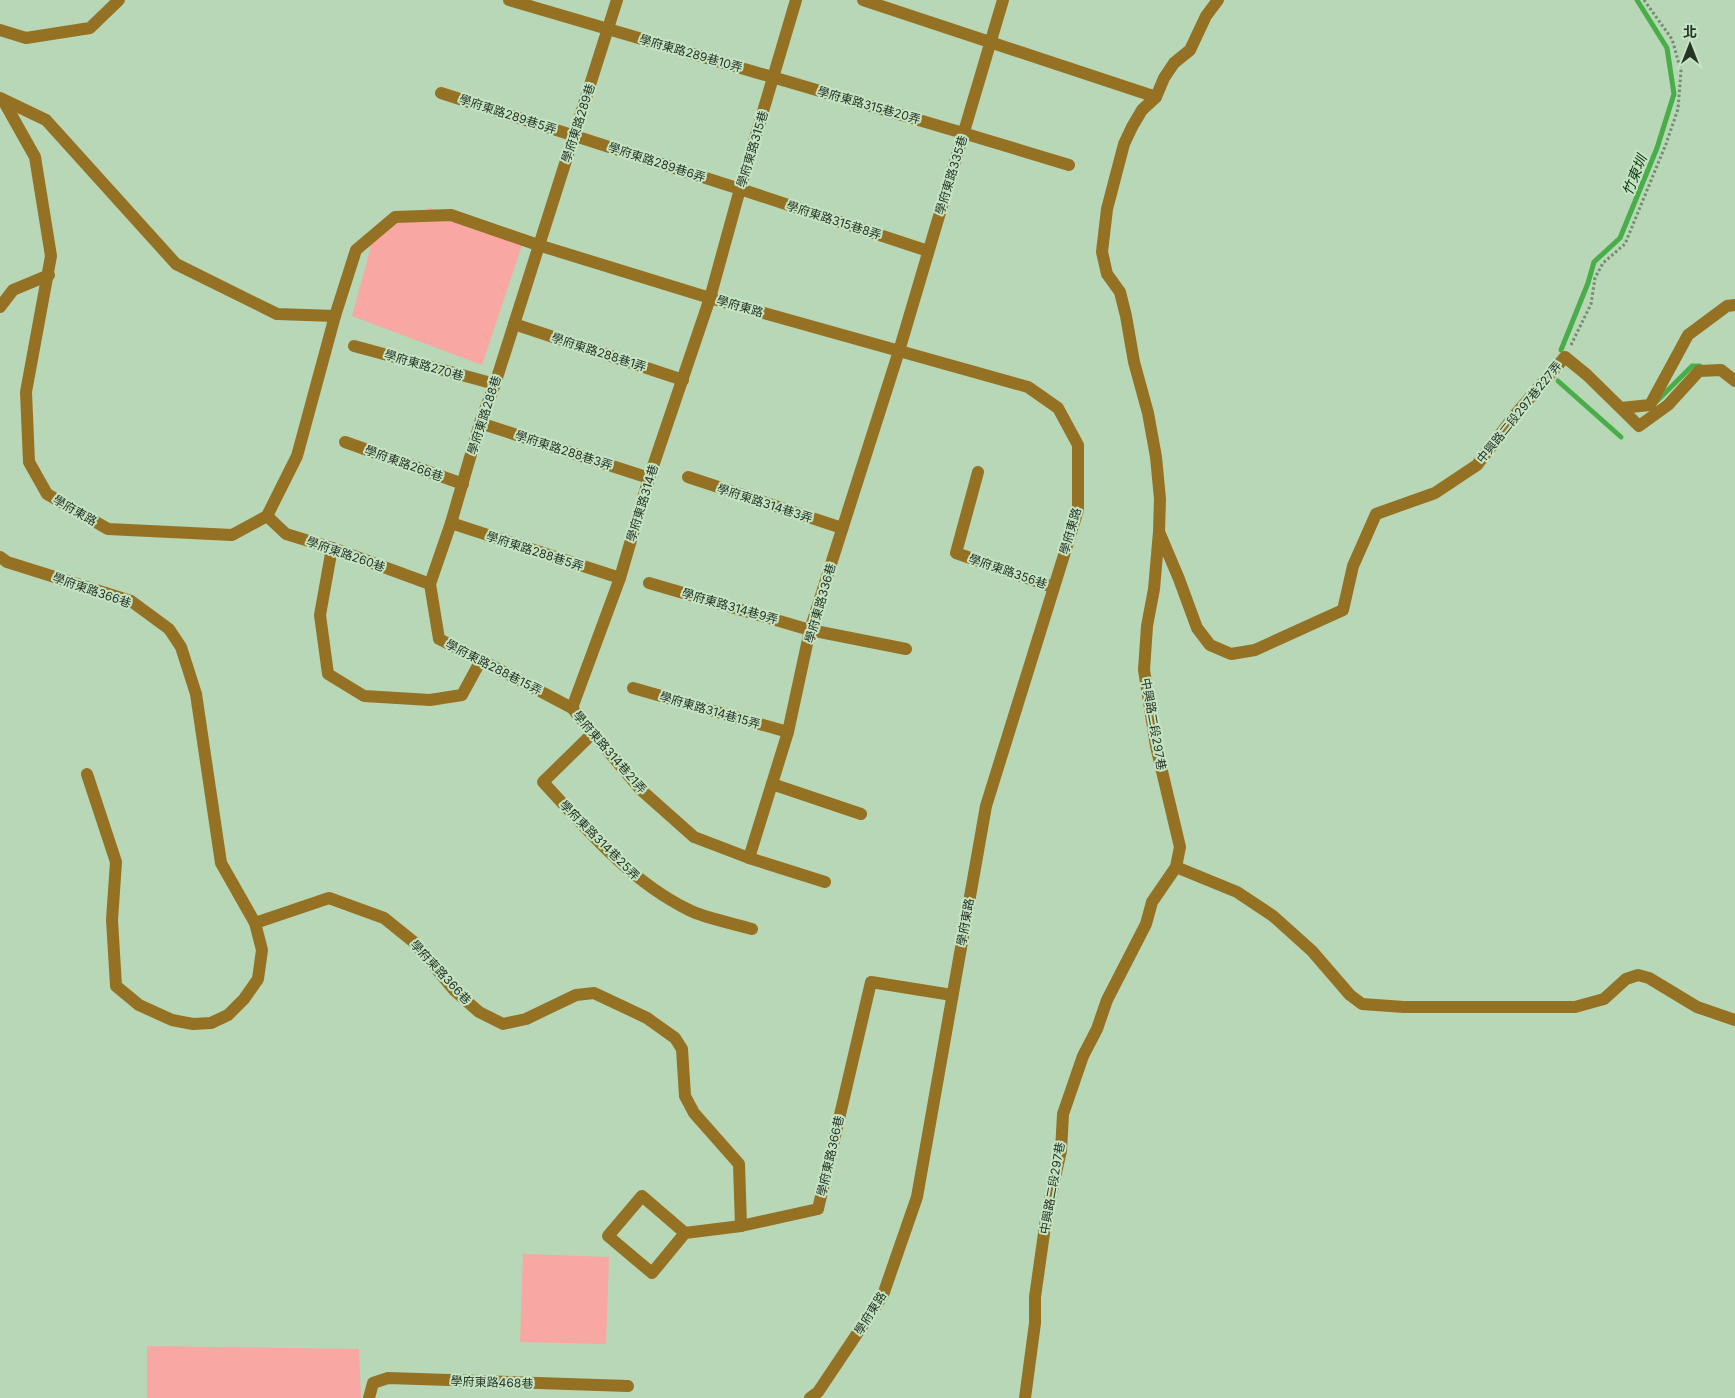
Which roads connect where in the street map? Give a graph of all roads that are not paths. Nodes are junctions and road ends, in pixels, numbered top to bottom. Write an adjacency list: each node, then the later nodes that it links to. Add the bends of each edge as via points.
1 (119, 0): 9 (street, via 90,28 26,38)
2 (509, 0): 8 (street, 學府東路289巷10弄)
3 (617, 0): 8 (street, 學府東路289巷)
4 (796, 0): 11 (street, 學府東路315巷)
5 (863, 0): 10 (street)
6 (1004, 0): 10 (street, 學府東路335巷)
7 (1218, 0): 13 (street, 中興路二段297巷, via 1206,16 1190,50 1174,63 1164,78)
8 (608, 29): 11 (street, 學府東路289巷10弄); 16 (street, 學府東路289巷)
9 (0, 30)
10 (991, 42): 13 (street); 15 (street, 學府東路335巷)
11 (774, 77): 15 (street, 學府東路315巷20弄); 18 (street, 學府東路315巷)
12 (441, 93): 16 (street, 學府東路289巷5弄)
13 (1156, 97): 42 (street, 中興路二段297巷, via 1142,110 1124,144 1107,209 1102,252 1107,274 1120,292 1148,413 1160,499)
14 (1, 99): 21 (street, 學府東路, via 35,158 51,256); 25 (street, 學府東路, via 46,120 176,264 277,314)
15 (964, 133): 17 (street, 學府東路315巷20弄); 20 (street, 學府東路335巷)
16 (574, 136): 18 (street, 學府東路289巷6弄); 19 (street, 學府東路289巷)
17 (1069, 165)
18 (740, 189): 20 (street, 學府東路315巷8弄); 22 (street, 學府東路315巷)
19 (538, 245): 22 (street, 學府東路); 25 (street, 學府東路, via 451,215 395,217 356,250); 26 (street, 學府東路288巷)
20 (928, 251): 28 (street, 學府東路335巷)
21 (49, 275): 24 (street, via 13,290); 39 (street, 學府東路, via 26,392 29,462 47,494 108,529 232,535)
22 (710, 298): 28 (street, 學府東路); 29 (street, 學府東路314巷)
23 (1735, 305): 32 (street, via 1726,306 1688,335 1650,405)
24 (0, 307)
25 (335, 316): 39 (street, 學府東路, via 297,456)
26 (514, 324): 29 (street, 學府東路288巷1弄); 31 (street, 學府東路288巷)
27 (354, 346): 31 (street, 學府東路270巷)
28 (899, 351): 41 (street, 學府東路336巷); 48 (street, 學府東路, via 1028,387 1058,408 1078,445 1078,510)
29 (684, 380): 37 (street, 學府東路314巷)
30 (1735, 381): 32 (street, via 1721,370 1699,371 1668,405 1639,426)
31 (494, 384): 33 (street, 學府東路288巷)
32 (1621, 408): 42 (street, 中興路二段297巷227弄, via 1565,356 1477,465 1435,494 1376,514 1353,566 1343,610 1255,650 1231,654 1210,645 1197,628)
33 (480, 423): 37 (street, 學府東路288巷3弄); 38 (street, 學府東路288巷)
34 (345, 442): 38 (street, 學府東路266巷)
35 (978, 472): 48 (street, 學府東路356巷, via 956,553)
36 (688, 477): 41 (street, 學府東路314巷3弄)
37 (649, 478): 45 (street, 學府東路314巷)
38 (463, 484): 40 (street, 學府東路288巷)
39 (267, 516): 43 (street, 學府東路260巷, via 286,534)
40 (451, 523): 45 (street, 學府東路288巷5弄); 47 (street, 學府東路288巷)
41 (842, 528): 49 (street, 學府東路336巷)
42 (1159, 532): 60 (street, 中興路二段297巷, via 1144,670 1156,746 1180,848)
43 (332, 548): 47 (street, 學府東路260巷); 51 (street, via 320,615 328,674 364,696 430,700 462,695)
44 (0, 557): 62 (street, 學府東路366巷, via 7,562 131,600 170,629 181,647 196,694 221,863)
45 (620, 578): 53 (street, 學府東路314巷)
46 (649, 583): 49 (street, 學府東路314巷9弄)
47 (430, 584): 51 (street, 學府東路288巷15弄, via 439,639)
48 (1053, 587): 64 (street, 學府東路, via 986,806)
49 (810, 630): 50 (street, 學府東路314巷9弄); 54 (street, 學府東路336巷)
50 (906, 649)
51 (481, 660): 53 (street, 學府東路288巷15弄)
52 (633, 688): 54 (street, 學府東路314巷15弄)
53 (572, 708): 55 (street, 學府東路314巷21弄)
54 (788, 732): 57 (street, 學府東路336巷)
55 (593, 733): 59 (street, 學府東路314巷21弄, via 640,789 694,837); 63 (street, 學府東路314巷25弄, via 543,782 590,834 644,883 691,911)
56 (87, 774): 62 (street, 學府東路366巷, via 116,862 112,920 116,986 139,1005 172,1020 211,1023 228,1015 258,980 262,950)
57 (772, 784): 58 (street); 59 (street, 學府東路336巷)
58 (861, 814)
59 (749, 858): 61 (street, 學府東路314巷21弄)
60 (1176, 867): 65 (street, via 1238,892 1273,916 1312,951 1350,995 1362,1004 1575,1007 1604,999 1626,980 1638,975 1650,978 1697,1007); 71 (street, 中興路二段297巷, via 1152,902 1146,924 1107,1000 1063,1114 1061,1151 1047,1212 1035,1297 1035,1323)
61 (825, 882)
62 (255, 923): 66 (street, 學府東路366巷, via 329,898 384,918 415,943 454,990 473,1007 503,1024 526,1019 576,995 594,992 647,1018 676,1038 682,1049 685,1096 694,1113 739,1164)
63 (752, 929)
64 (952, 995): 66 (street, 學府東路366巷, via 871,982 818,1209); 70 (street, 學府東路, via 917,1197 884,1295 818,1392)
65 (1735, 1020)
66 (741, 1226): 67 (street)
67 (685, 1233): 67 (street, via 642,1196 608,1236 652,1273)
68 (628, 1386): 69 (street, 學府東路468巷, via 388,1378 373,1383)
69 (369, 1398)
70 (810, 1398)
71 (1025, 1398)

